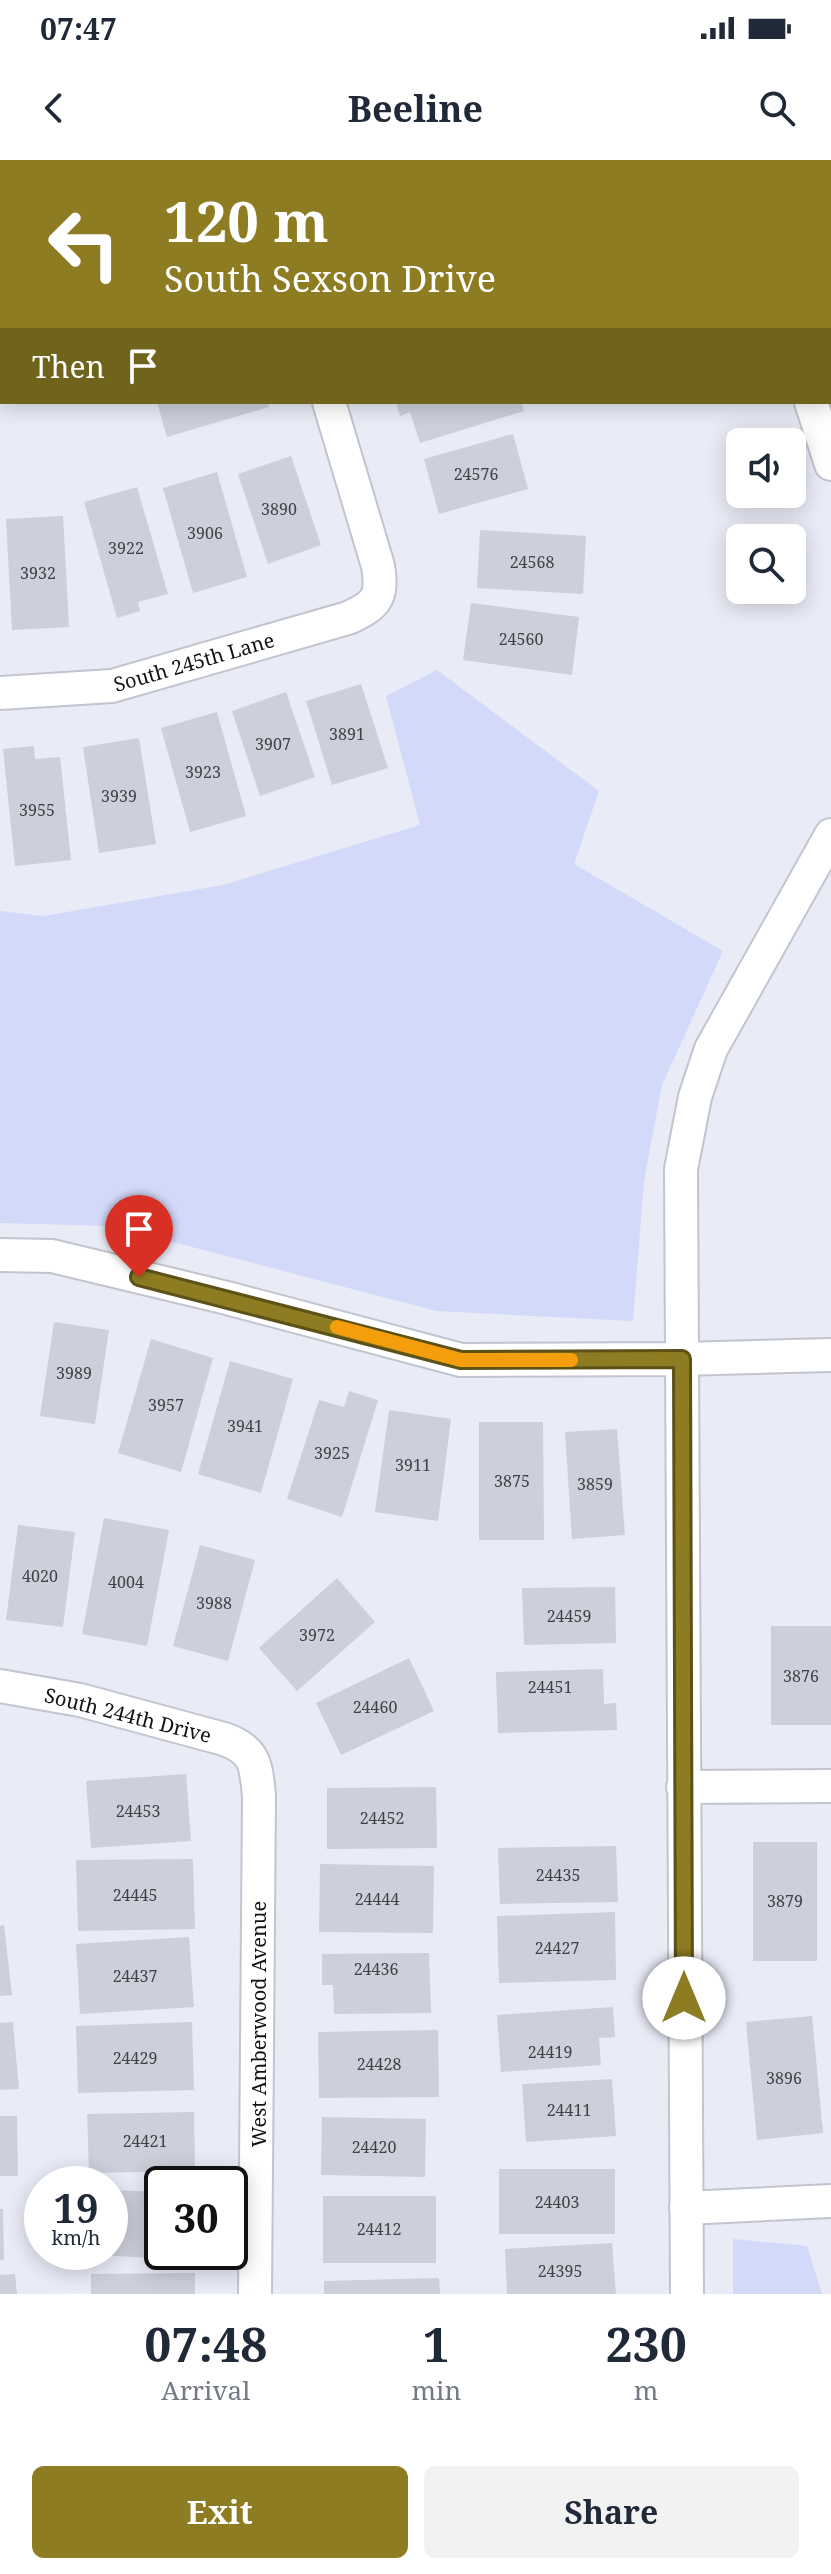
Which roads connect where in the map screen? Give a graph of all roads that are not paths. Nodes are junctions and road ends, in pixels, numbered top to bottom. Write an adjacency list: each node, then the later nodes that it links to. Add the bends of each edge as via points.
1 (330, 404): 4 (street, South 245th Lane, via 381,584 378,598 364,611 112,686)
2 (812, 404): 3 (street)
3 (831, 464)
4 (0, 693)
5 (831, 835): 8 (street, via 711,1049 695,1097 681,1169)
6 (0, 1255): 8 (street, via 52,1256 461,1360)
7 (831, 1355): 8 (street)
8 (682, 1359): 12 (street)
9 (0, 1686): 10 (street, South 244th Drive, via 80,1700 224,1739)
10 (251, 1755): 15 (street, West Amberwood Avenue, via 259,1796)
11 (831, 1786): 12 (street)
12 (683, 1787): 14 (street)
13 (831, 2201): 14 (street)
14 (686, 2208): 16 (street)
15 (255, 2294)
16 (687, 2294)

